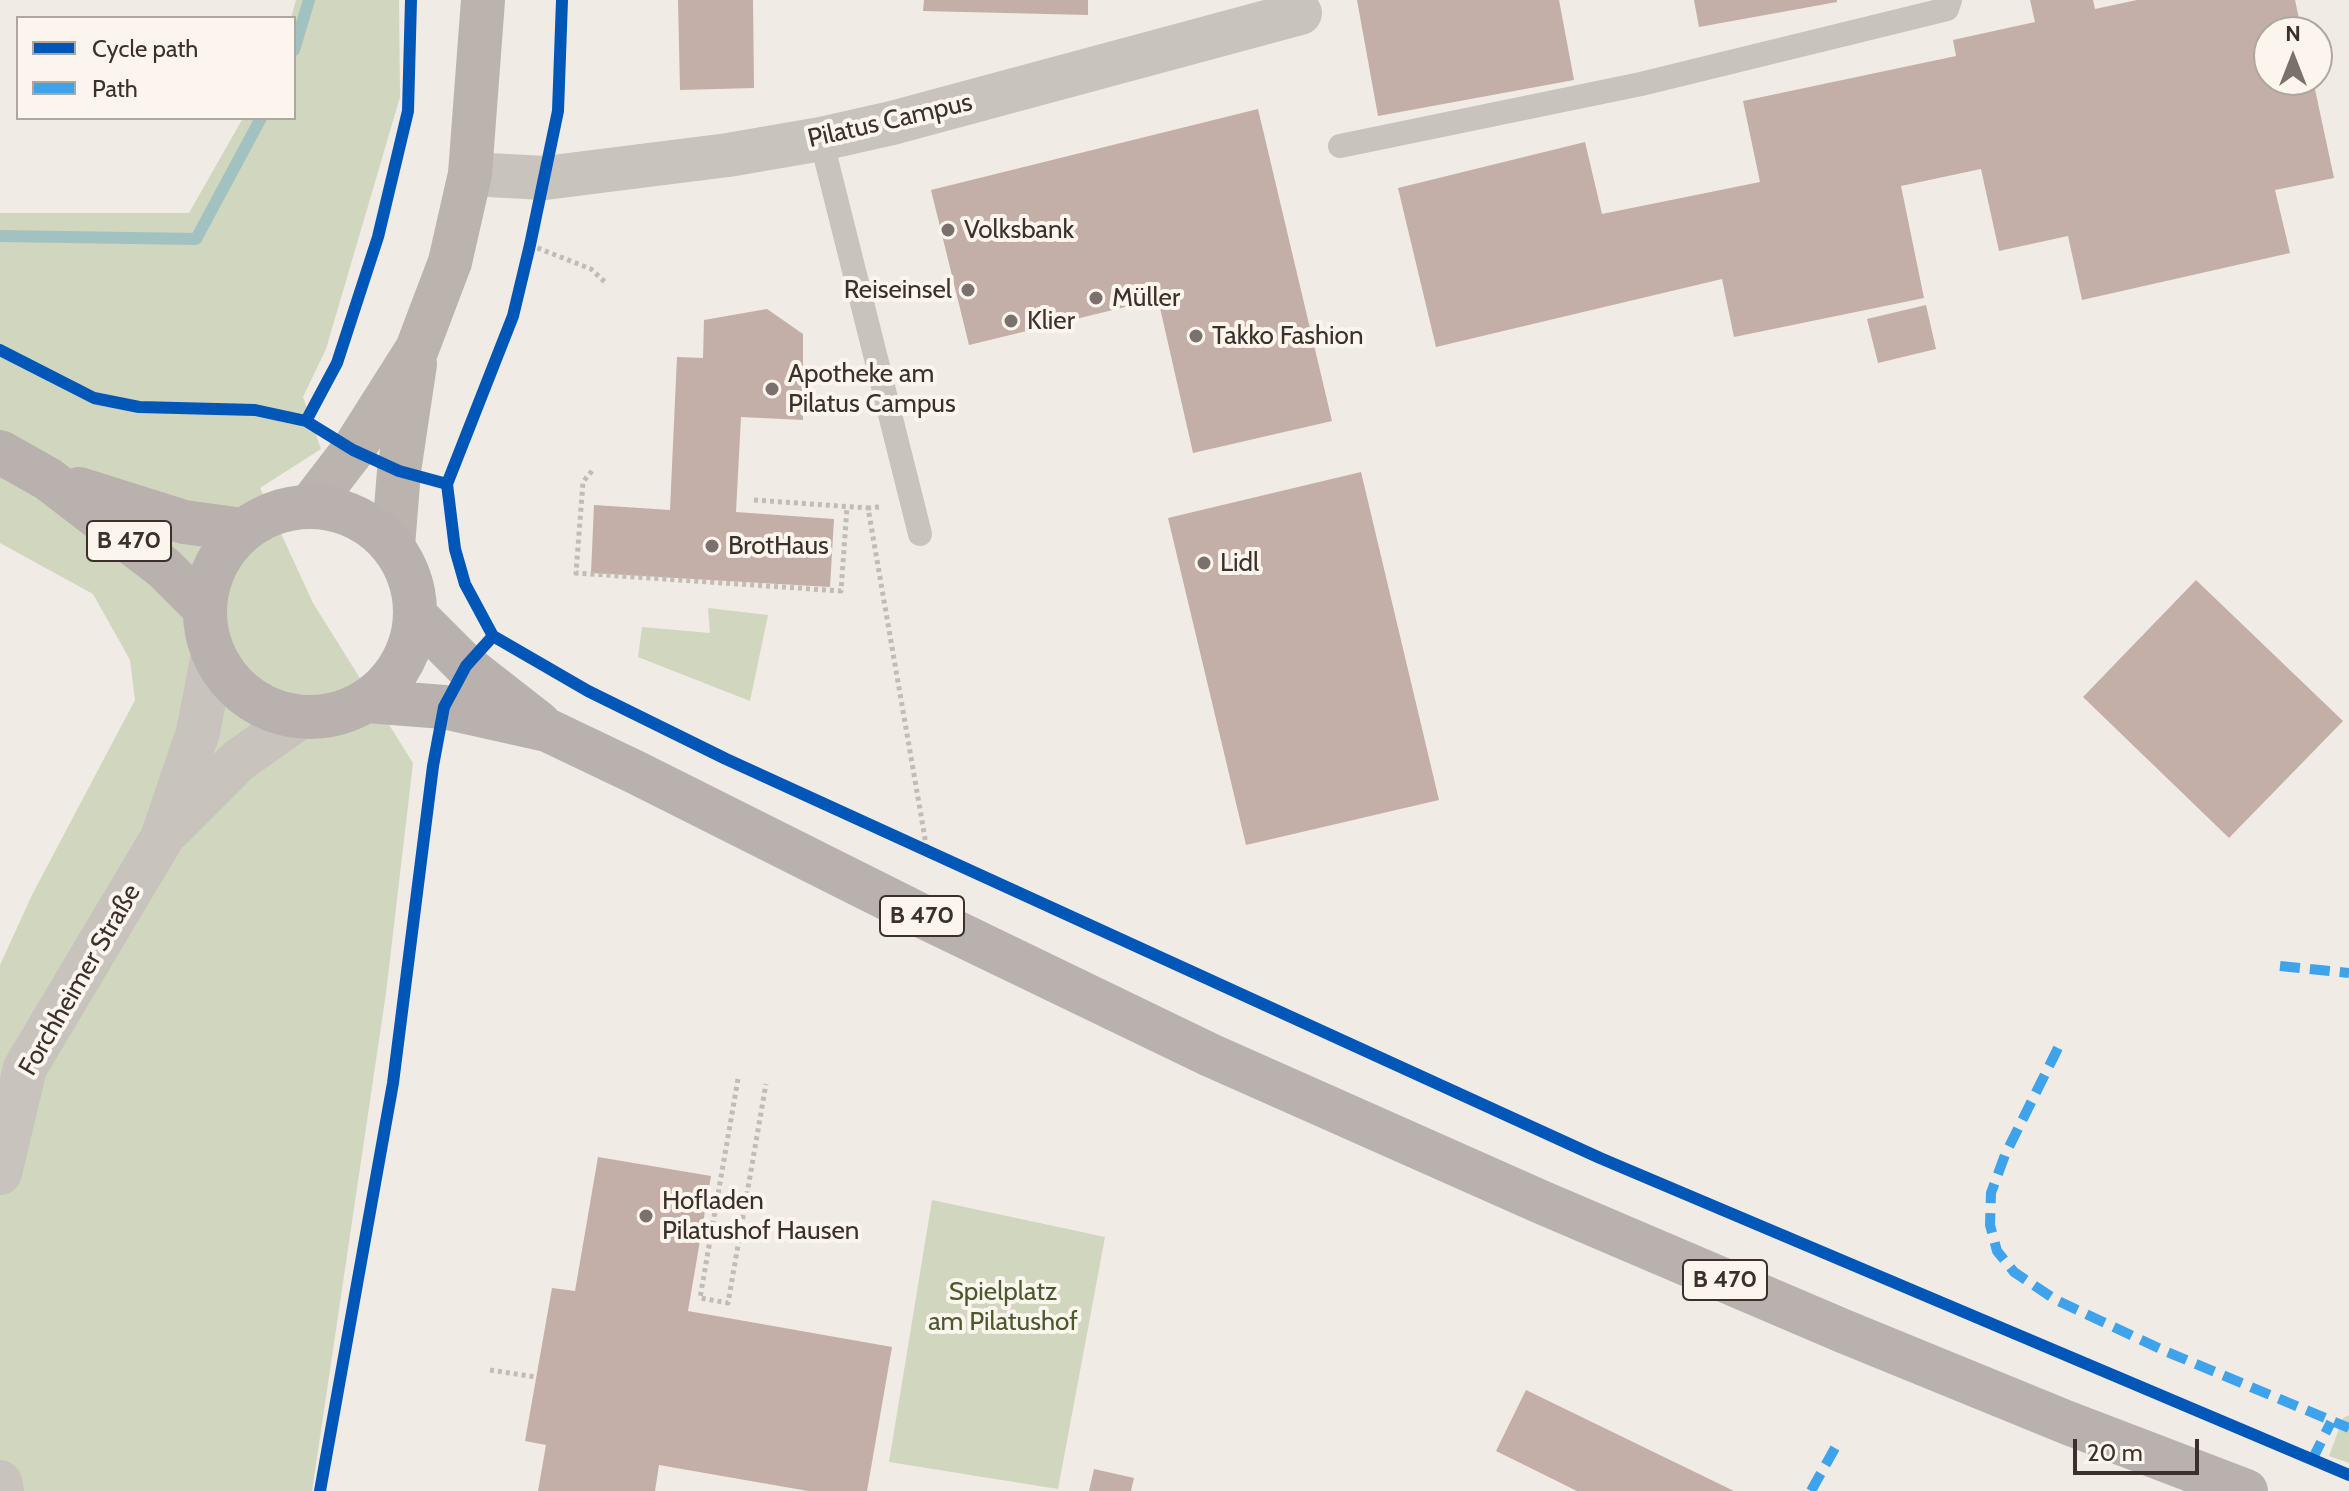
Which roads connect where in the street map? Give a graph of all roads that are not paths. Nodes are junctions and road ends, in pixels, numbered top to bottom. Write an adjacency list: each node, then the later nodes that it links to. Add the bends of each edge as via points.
1 (483, 0): 6 (main road)
2 (1950, 0): 5 (lane, via 1947,9 1641,84)
3 (1296, 6): 4 (street, Pilatus Campus)
4 (821, 139): 6 (street, Pilatus Campus, via 545,178); 12 (lane)
5 (1340, 146)
6 (470, 174): 7 (main road, via 450,262)
7 (417, 349): 10 (main road); 13 (main road)
8 (0, 452): 9 (main road, B 470)
9 (48, 479): 11 (main road, B 470, via 184,522); 14 (main road, B 470, via 164,568)
10 (310, 506): 11 (main road, via 263,517); 13 (main road, via 342,511 370,525)
11 (243, 530): 14 (main road, via 222,552 209,579)
12 (920, 534)
13 (393, 546): 15 (main road, via 414,591)
14 (204, 608): 16 (main road)
15 (416, 616): 17 (main road, via 409,650 392,679); 19 (main road, B 470, via 466,666)
16 (213, 655): 18 (main road, via 234,686 264,708); 20 (street, via 198,732)
17 (367, 701): 18 (main road, via 346,712); 19 (main road, B 470, via 444,707)
18 (300, 717): 20 (street, via 239,760)
19 (547, 730): 24 (main road, B 470, via 1210,1055 1829,1325)
20 (162, 838): 21 (street, Forchheimer Straße, via 25,1068)
21 (0, 1173)
22 (0, 1482): 23 (street)
23 (2, 1491)
24 (2246, 1491)

